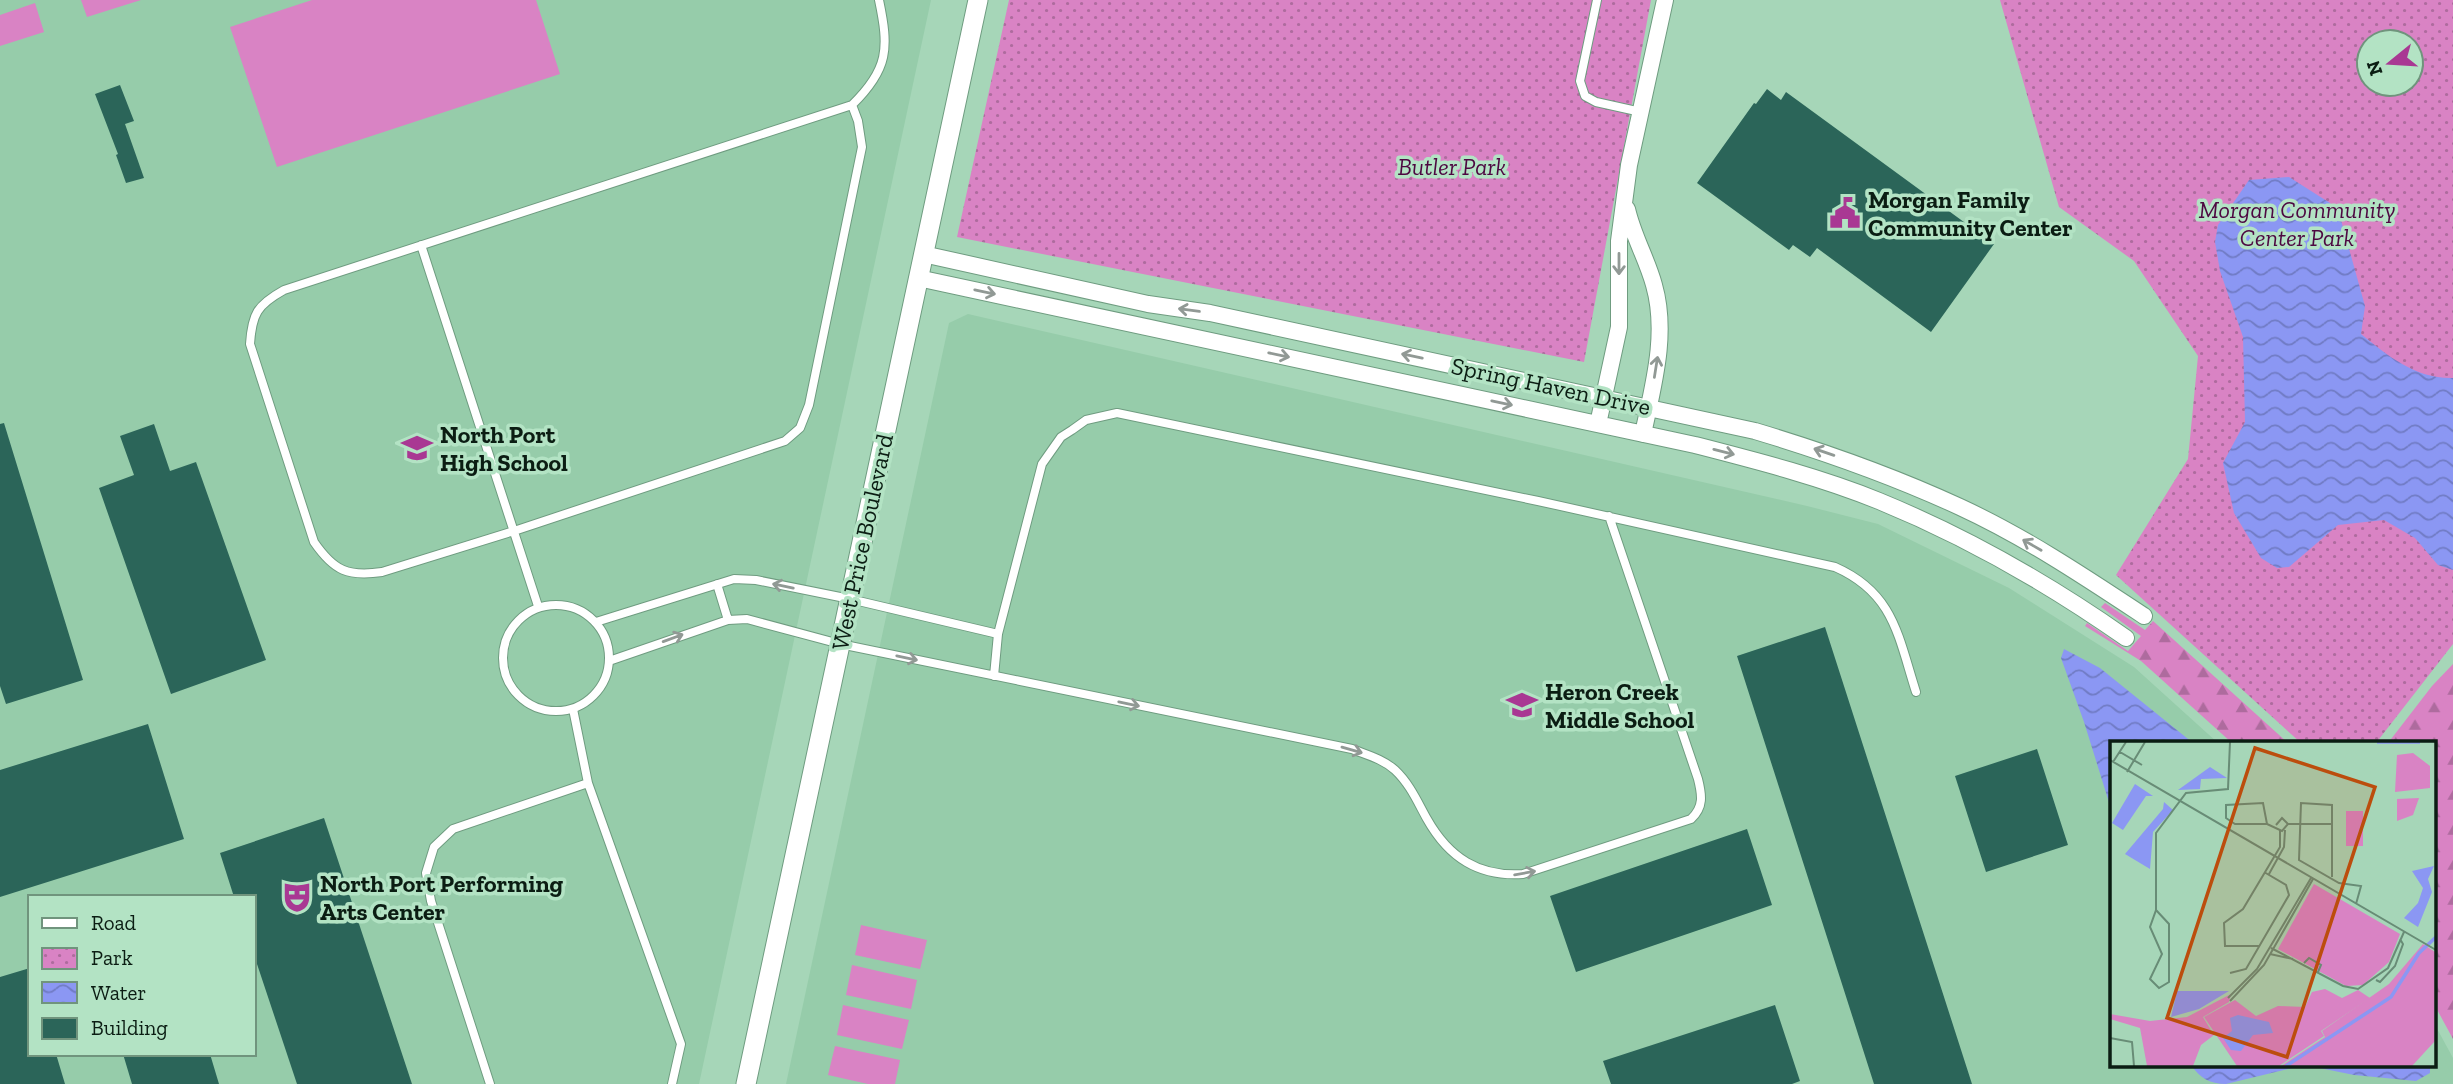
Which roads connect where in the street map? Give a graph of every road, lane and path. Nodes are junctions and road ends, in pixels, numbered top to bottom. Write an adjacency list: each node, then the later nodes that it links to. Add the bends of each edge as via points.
1 (879, 0): 5 (lane, via 887,36 883,60 870,87)
2 (978, 0): 9 (street, West Price Boulevard)
3 (1597, 0): 6 (lane, via 1580,81 1586,96 1596,102)
4 (1665, 0): 6 (street)
5 (852, 105): 8 (lane); 16 (lane, via 862,147 810,405 800,428 785,441)
6 (1641, 112): 7 (street)
7 (1625, 197): 11 (street, one-way to 11, via 1619,241 1619,327); 12 (street, one-way to 7, via 1659,345 1658,302)
8 (421, 245): 16 (lane); 16 (lane, via 284,290 266,300 252,318 250,344 311,533 326,559 340,570 361,575)
9 (923, 254): 10 (street, West Price Boulevard); 11 (street, Spring Haven Drive, one-way to 9)
10 (918, 278): 13 (street, Spring Haven Drive, one-way to 13); 18 (street, West Price Boulevard)
11 (1604, 397): 12 (street, Spring Haven Drive); 13 (street)
12 (1648, 407): 14 (street); 20 (street, Spring Haven Drive, one-way to 12, via 2029,543 1888,475 1755,430)
13 (1598, 424): 14 (street, Spring Haven Drive)
14 (1643, 434): 24 (street, Spring Haven Drive, one-way to 24, via 1758,461 1877,500 1945,530 2076,603)
15 (1609, 516): 23 (lane, via 1133,415 1101,415 1061,437 1042,464); 27 (lane, one-way to 15, via 1352,749 1395,770 1441,841 1467,863 1504,875 1543,869 1691,819 1702,805 1698,779); 28 (lane, via 1835,567 1857,577 1886,608)
16 (514, 531): 19 (lane)
17 (717, 584): 18 (lane, one-way to 17, via 756,580); 21 (lane); 22 (lane)
18 (850, 599): 23 (lane); 25 (street, West Price Boulevard)
19 (538, 606): 22 (lane, via 559,604 579,609); 29 (lane, via 520,617 507,634 502,654 505,675 515,693 532,706 552,711)
20 (2144, 616)
21 (728, 620): 25 (lane, via 747,619); 26 (lane, one-way to 21)
22 (596, 622): 26 (lane, via 606,640)
23 (998, 634): 27 (lane)
24 (2126, 638)
25 (840, 644): 27 (lane, one-way to 27); 33 (street, West Price Boulevard)
26 (609, 661): 29 (lane, via 604,681 591,698)
27 (994, 676)
28 (1916, 692)
29 (573, 709): 30 (lane)
30 (588, 783): 31 (lane, via 453,829 434,847 426,873 431,901); 32 (lane, via 681,1044)
31 (490, 1084)
32 (672, 1084)
33 (746, 1084)

